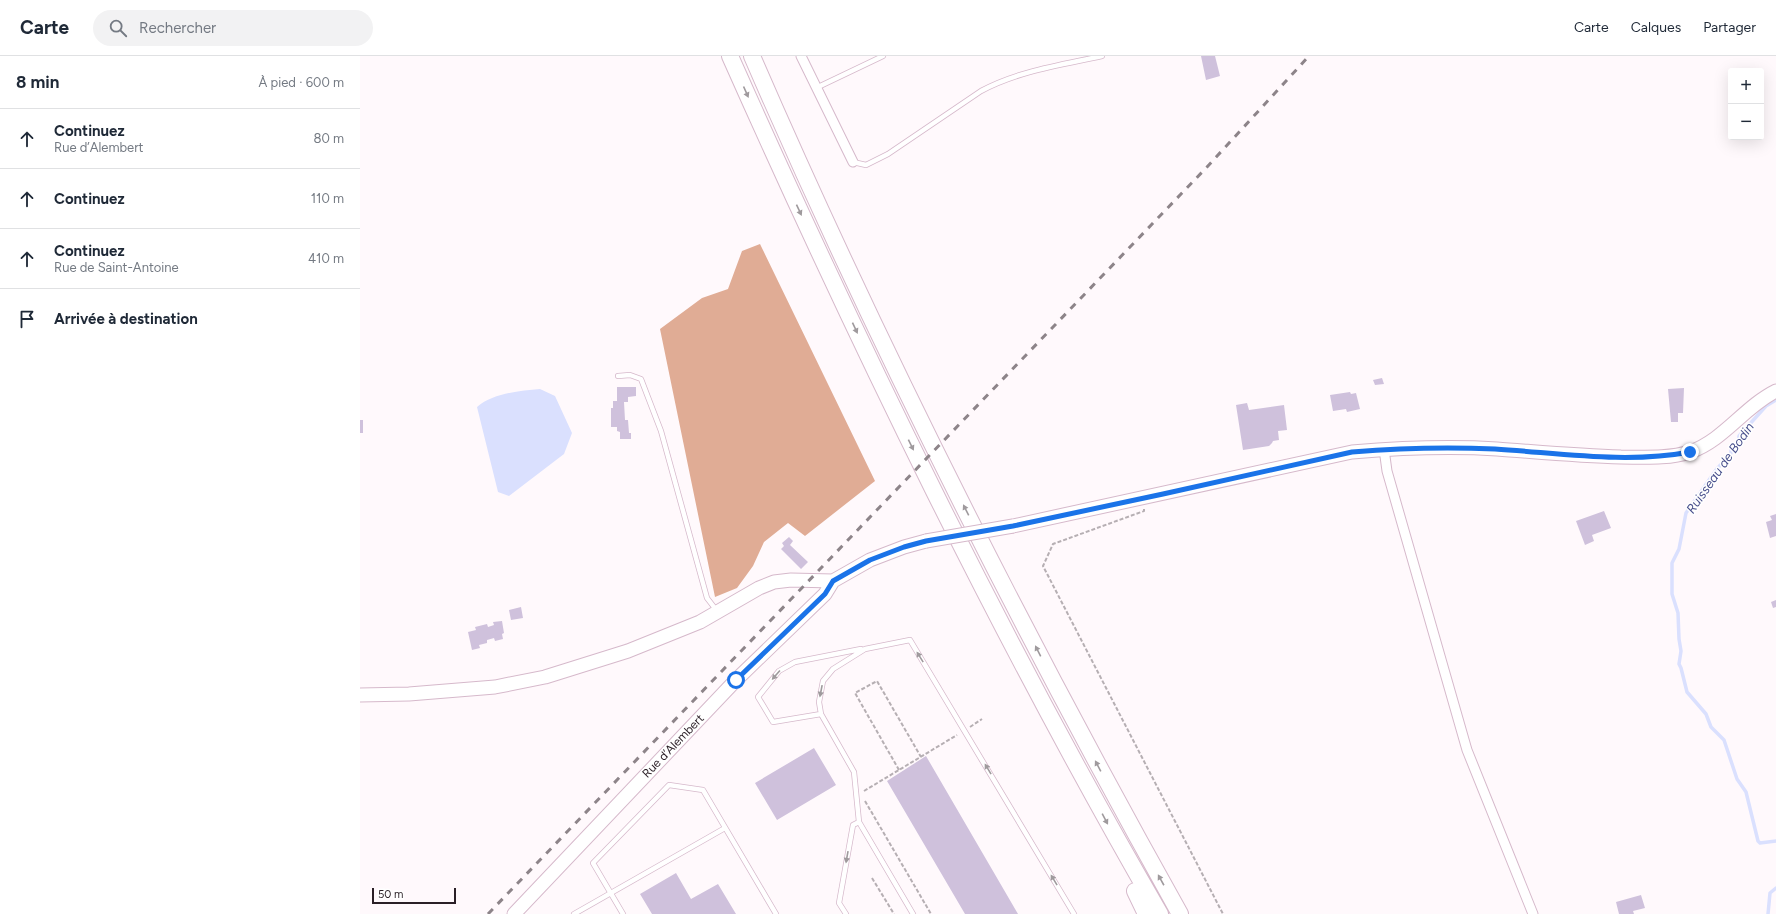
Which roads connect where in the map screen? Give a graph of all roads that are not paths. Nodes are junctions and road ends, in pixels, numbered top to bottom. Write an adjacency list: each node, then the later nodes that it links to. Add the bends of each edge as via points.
1 (730, 56): 18 (highway, one-way to 18, via 898,420)
2 (752, 56): 29 (highway, one-way to 2, via 1046,668 930,439 828,225)
3 (801, 56): 6 (street)
4 (883, 56): 6 (lane)
5 (1102, 56): 7 (lane, via 1039,69 995,83 881,158 866,165)
6 (816, 88): 7 (street)
7 (853, 162)
8 (618, 376): 12 (lane, via 630,375 641,379 644,384 663,439 707,598)
9 (1776, 391): 10 (street, via 1740,417 1715,440 1690,452 1666,456 1582,456 1487,449)
10 (1384, 449): 11 (street, bridge, via 1352,452 1013,526 926,541 870,560); 30 (street, via 1387,471 1467,750)
11 (833, 581): 12 (street, via 774,582); 20 (street, Rue d’Alembert, via 825,594 736,680)
12 (718, 612): 14 (street, via 700,622 628,651 545,677 495,687 409,694)
13 (865, 649): 15 (lane, one-way to 15, via 833,669 823,681 819,702); 15 (lane, one-way to 15, via 795,662 779,670 758,697 773,722); 26 (lane, one-way to 13, via 910,640)
14 (360, 693)
15 (821, 714): 16 (lane, via 854,772)
16 (859, 822): 24 (lane, one-way to 24, via 853,825 839,903); 25 (lane)
17 (726, 828): 19 (lane); 19 (lane, via 703,790 670,786 593,863); 23 (lane)
18 (1117, 842): 27 (highway, via 1119,862); 28 (highway)
19 (611, 893): 21 (lane); 22 (lane)
20 (514, 914)
21 (574, 914)
22 (623, 914)
23 (776, 914)
24 (846, 914)
25 (913, 914)
26 (1074, 914)
27 (1146, 914)
28 (1160, 914)
29 (1180, 914)
30 (1534, 914)

